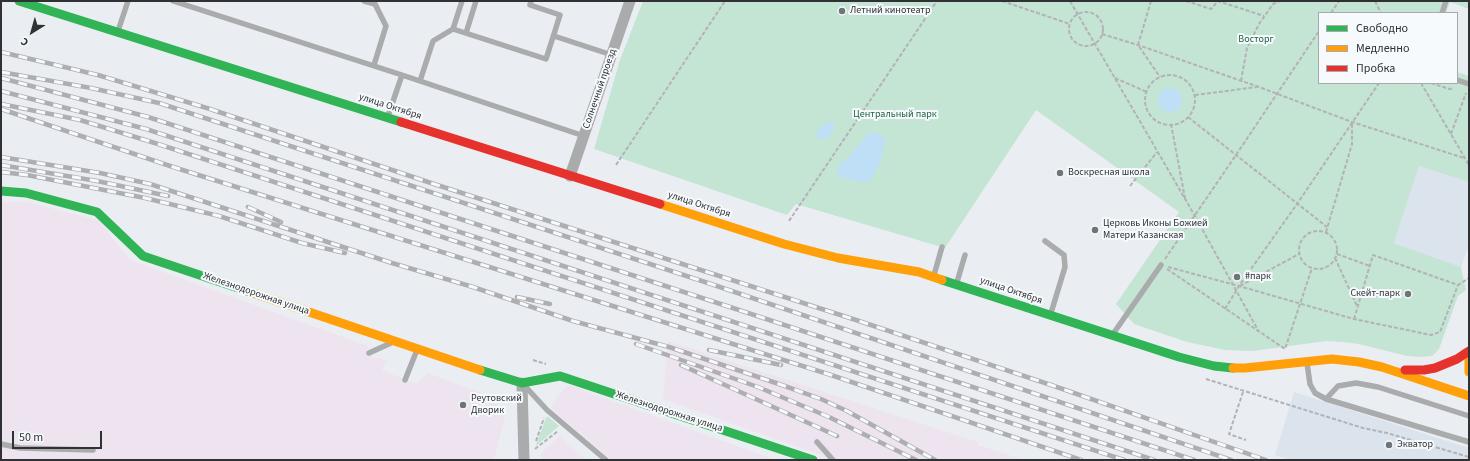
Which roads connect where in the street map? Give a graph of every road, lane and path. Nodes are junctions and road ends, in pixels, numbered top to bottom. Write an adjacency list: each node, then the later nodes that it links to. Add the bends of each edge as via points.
1 (19, 1): 29 (street, улица Октября)
2 (128, 1): 29 (lane)
3 (174, 1): 37 (lane)
4 (364, 1): 20 (lane)
5 (462, 1): 28 (lane)
6 (476, 1): 31 (lane)
7 (531, 1): 33 (lane, via 530,5 560,15)
8 (630, 1): 36 (street, Солнечный проезд)
9 (725, 1): 63 (path)
10 (937, 1): 71 (path)
11 (1002, 1): 27 (path)
12 (1070, 1): 25 (path)
13 (1151, 1): 35 (path)
14 (1186, 1): 26 (path, via 1211,9 1218,1)
15 (1280, 1): 26 (path)
16 (1339, 1): 22 (path)
17 (1375, 1): 21 (path)
18 (1379, 1): 21 (path)
19 (1446, 1): 24 (lane)
20 (376, 3): 37 (lane, via 386,26)
21 (1376, 4): 23 (path)
22 (1332, 12)
23 (1380, 12)
24 (1442, 12)
25 (1077, 15): 27 (path); 32 (path, via 1086,12 1098,16 1102,22); 34 (path)
26 (1264, 16): 43 (path, via 1247,48)
27 (1070, 24): 34 (path, via 1071,36 1075,42 1087,46)
28 (454, 29): 31 (lane); 41 (lane, via 433,41)
29 (118, 32): 55 (street, улица Октября)
30 (1318, 32): 52 (path)
31 (466, 33): 33 (lane, via 546,58)
32 (1102, 34): 34 (path); 35 (path)
33 (554, 36): 36 (lane)
34 (1094, 44): 39 (path)
35 (1138, 45): 40 (path); 43 (path)
36 (612, 55): 59 (street, Солнечный проезд)
37 (374, 65): 38 (lane)
38 (402, 75): 41 (lane); 55 (lane)
39 (1114, 77): 50 (path); 60 (path)
40 (1160, 77): 50 (path); 53 (path, via 1171,75 1182,78 1190,85)
41 (420, 80): 59 (lane)
42 (1458, 80): 47 (lane)
43 (1241, 81): 48 (path)
44 (1378, 84): 56 (path)
45 (1422, 84): 58 (path)
46 (1434, 84): 49 (path, via 1449,89)
47 (1469, 84)
48 (1258, 87): 52 (path); 53 (path)
49 (1455, 88)
50 (1146, 92): 57 (path, via 1146,104 1150,114 1159,122)
51 (1466, 93): 58 (path)
52 (1276, 94): 56 (path); 61 (path)
53 (1195, 95): 54 (path, via 1195,103)
54 (1188, 117): 57 (path); 61 (path)
55 (388, 118): 65 (street, улица Октября)
56 (1352, 122): 62 (path); 69 (path); 72 (path, via 1352,144)
57 (1171, 124): 68 (path)
58 (1451, 134): 62 (path)
59 (584, 136): 65 (street, Солнечный проезд)
60 (1157, 152): 66 (path); 68 (path)
61 (1236, 155): 69 (path); 70 (path)
62 (1464, 158): 64 (path)
63 (616, 165)
64 (1469, 165)
65 (570, 176): 83 (street, улица Октября, via 812,252 896,267)
66 (1130, 186)
67 (1, 191): 97 (street, Железнодорожная улица, via 26,193 97,212 143,256)
68 (1186, 200): 70 (path)
69 (1297, 204): 72 (path); 88 (path)
70 (1195, 216): 80 (path); 86 (path)
71 (789, 222)
72 (1327, 227): 73 (path)
73 (1326, 232): 76 (path, via 1310,231 1299,244); 77 (path, via 1334,238)
74 (1045, 241): 93 (lane, via 1064,255 1065,267)
75 (942, 247): 83 (lane)
76 (1299, 254): 82 (path, via 1303,263); 88 (path)
77 (1337, 254): 79 (path); 81 (path)
78 (965, 255): 85 (lane)
79 (1335, 258): 82 (path, via 1320,270); 91 (path)
80 (1161, 265): 86 (path); 92 (path); 96 (lane)
81 (1370, 266): 87 (path, via 1373,255); 91 (path)
82 (1312, 268): 90 (path)
83 (933, 277): 85 (street, улица Октября)
84 (1469, 278): 87 (path)
85 (956, 285): 93 (street, улица Октября)
86 (1233, 285): 88 (path); 89 (path)
87 (1458, 285): 94 (path, via 1440,332 1431,336)
88 (1239, 286): 89 (path); 90 (path)
89 (1237, 290): 92 (path); 95 (path)
90 (1300, 303): 94 (path); 95 (path, via 1284,348)
91 (1357, 308): 94 (path)
92 (1225, 309): 95 (path)
93 (1050, 316): 96 (street, улица Октября)
94 (1354, 319)
95 (1258, 330)
96 (1111, 336): 102 (street, улица Октября, via 1179,358 1214,366 1245,368)
97 (395, 341): 98 (street, Железнодорожная улица); 100 (lane)
98 (418, 349): 105 (lane); 106 (street, Железнодорожная улица)
99 (1469, 351): 103 (street, улица Октября, via 1457,360 1435,368 1414,371)
100 (369, 353)
101 (1469, 357): 104 (street)
102 (1307, 361): 103 (street, улица Октября, via 1332,359); 108 (lane, via 1310,384 1316,393)
103 (1382, 367): 107 (street, улица Октября)
104 (1469, 372)
105 (405, 380)
106 (522, 384): 109 (lane); 118 (street); 120 (street, Железнодорожная улица, via 560,376)
107 (1469, 396)
108 (1326, 399): 110 (lane, via 1338,386 1356,383 1378,386); 114 (lane)
109 (546, 410): 111 (lane); 111 (path, via 532,451)
110 (1469, 416)
111 (565, 426): 119 (lane)
112 (1246, 440): 117 (path, via 1229,434 1244,392)
113 (817, 442): 121 (lane)
114 (1469, 442)
115 (1, 444): 116 (lane, via 20,448)
116 (93, 450)
117 (1469, 457)
118 (524, 460)
119 (606, 460)
120 (813, 460)
121 (833, 460)

